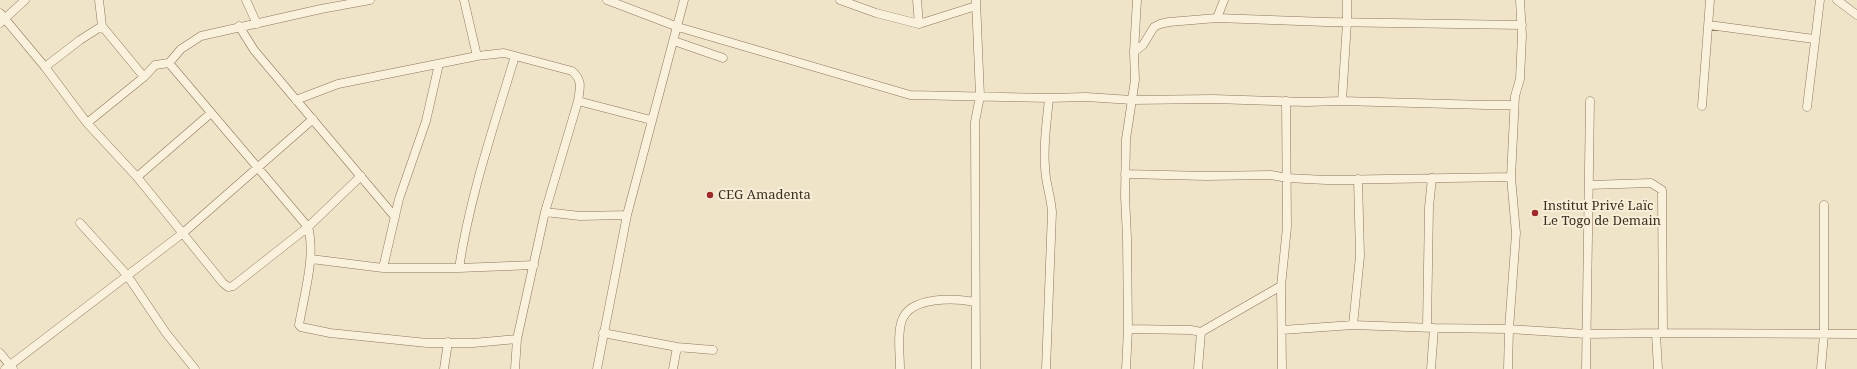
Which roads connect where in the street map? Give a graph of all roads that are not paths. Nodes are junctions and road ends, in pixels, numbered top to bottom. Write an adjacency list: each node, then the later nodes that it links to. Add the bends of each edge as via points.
1 (25, 0): 21 (street)
2 (99, 0): 28 (street)
3 (246, 0): 24 (street)
4 (320, 0): 19 (street)
5 (370, 0): 19 (street)
6 (464, 0): 34 (street)
7 (607, 0): 30 (street)
8 (684, 0): 30 (street)
9 (840, 0): 25 (street)
10 (917, 0): 25 (street)
11 (1137, 0): 33 (street)
12 (1224, 0): 22 (street)
13 (1347, 0): 23 (street)
14 (1520, 0): 26 (street)
15 (1710, 0): 27 (street)
16 (1820, 0): 31 (street)
17 (1837, 0): 20 (street)
18 (976, 3): 25 (street); 41 (street)
19 (321, 9): 24 (street)
20 (1857, 15)
21 (2, 18): 39 (street)
22 (1217, 18): 23 (street); 33 (street, via 1160,24 1154,27 1143,45)
23 (1347, 22): 26 (street); 46 (street)
24 (257, 24): 29 (street)
25 (919, 24)
26 (1522, 25): 49 (street, via 1520,78)
27 (1709, 25): 31 (street); 50 (street)
28 (102, 26): 39 (street); 40 (street)
29 (240, 26): 37 (street, via 201,36 181,49); 43 (street, via 254,50)
30 (678, 27): 32 (street); 41 (street, via 910,95)
31 (1814, 38): 51 (street)
32 (674, 41): 36 (street); 54 (street)
33 (1134, 52): 44 (street, via 1135,80)
34 (477, 56): 35 (street, via 504,53); 38 (street)
35 (515, 56): 45 (street, via 572,71 580,81); 75 (street, via 479,174)
36 (723, 58)
37 (168, 63): 40 (street, via 155,65); 52 (street)
38 (439, 64): 43 (street, via 338,84); 68 (street, via 426,121)
39 (45, 67): 55 (street)
40 (144, 77): 55 (street)
41 (980, 96): 42 (street); 78 (street, via 975,122)
42 (1049, 98): 44 (street); 103 (street, via 1044,165 1052,212)
43 (296, 100): 53 (street)
44 (1132, 100): 48 (street, via 1213,99); 57 (street, via 1127,126)
45 (578, 101): 54 (street); 66 (street)
46 (1342, 101): 48 (street); 49 (street)
47 (1590, 101): 64 (street)
48 (1286, 102): 60 (street)
49 (1514, 105): 62 (street)
50 (1702, 106)
51 (1806, 107)
52 (211, 113): 56 (street); 59 (street)
53 (313, 118): 56 (street); 58 (street)
54 (651, 120): 67 (street)
55 (87, 123): 59 (street)
56 (257, 169): 70 (street); 71 (street)
57 (1125, 174): 60 (street, via 1271,175); 82 (street)
58 (361, 176): 68 (street); 70 (street)
59 (137, 177): 71 (street)
60 (1287, 178): 63 (street); 77 (street, via 1287,227)
61 (1432, 178): 62 (street); 63 (street); 80 (street, via 1429,208)
62 (1511, 178): 81 (street, via 1516,234)
63 (1358, 179): 79 (street, via 1360,256)
64 (1589, 185): 86 (street, via 1650,183 1662,190); 87 (street)
65 (1824, 205): 88 (street)
66 (545, 212): 67 (street, via 580,216); 73 (street)
67 (627, 215): 85 (street)
68 (395, 217): 74 (street)
69 (80, 223): 76 (street)
70 (308, 228): 71 (street, via 233,286 228,287); 72 (street)
71 (183, 233): 76 (street)
72 (311, 259): 74 (street); 91 (street, via 299,325 301,327 427,343)
73 (534, 265): 75 (street); 90 (street)
74 (383, 268): 75 (street)
75 (459, 268)
76 (127, 275): 95 (street); 96 (street, via 166,333)
77 (1281, 286): 83 (street); 84 (street)
78 (975, 302): 101 (street, via 959,299 940,300 919,304 908,310 901,326); 102 (street)
79 (1353, 325): 80 (street); 83 (street)
80 (1430, 328): 81 (street); 107 (street)
81 (1509, 328): 87 (street); 108 (street)
82 (1128, 329): 84 (street); 104 (street)
83 (1282, 330): 106 (street)
84 (1201, 332): 105 (street)
85 (603, 333): 92 (street); 99 (street)
86 (1660, 333): 87 (street); 88 (street); 110 (street)
87 (1586, 334): 109 (street)
88 (1824, 334): 89 (street); 111 (street)
89 (1857, 334)
90 (517, 339): 91 (street, via 473,343); 98 (street)
91 (448, 342): 97 (street)
92 (677, 347): 93 (street); 100 (street)
93 (713, 350)
94 (0, 353): 95 (street)
95 (9, 368)
96 (195, 369)
97 (444, 369)
98 (515, 369)
99 (597, 369)
100 (673, 369)
101 (900, 369)
102 (976, 369)
103 (1046, 369)
104 (1126, 369)
105 (1198, 369)
106 (1282, 369)
107 (1431, 369)
108 (1508, 369)
109 (1586, 369)
110 (1658, 369)
111 (1821, 369)

